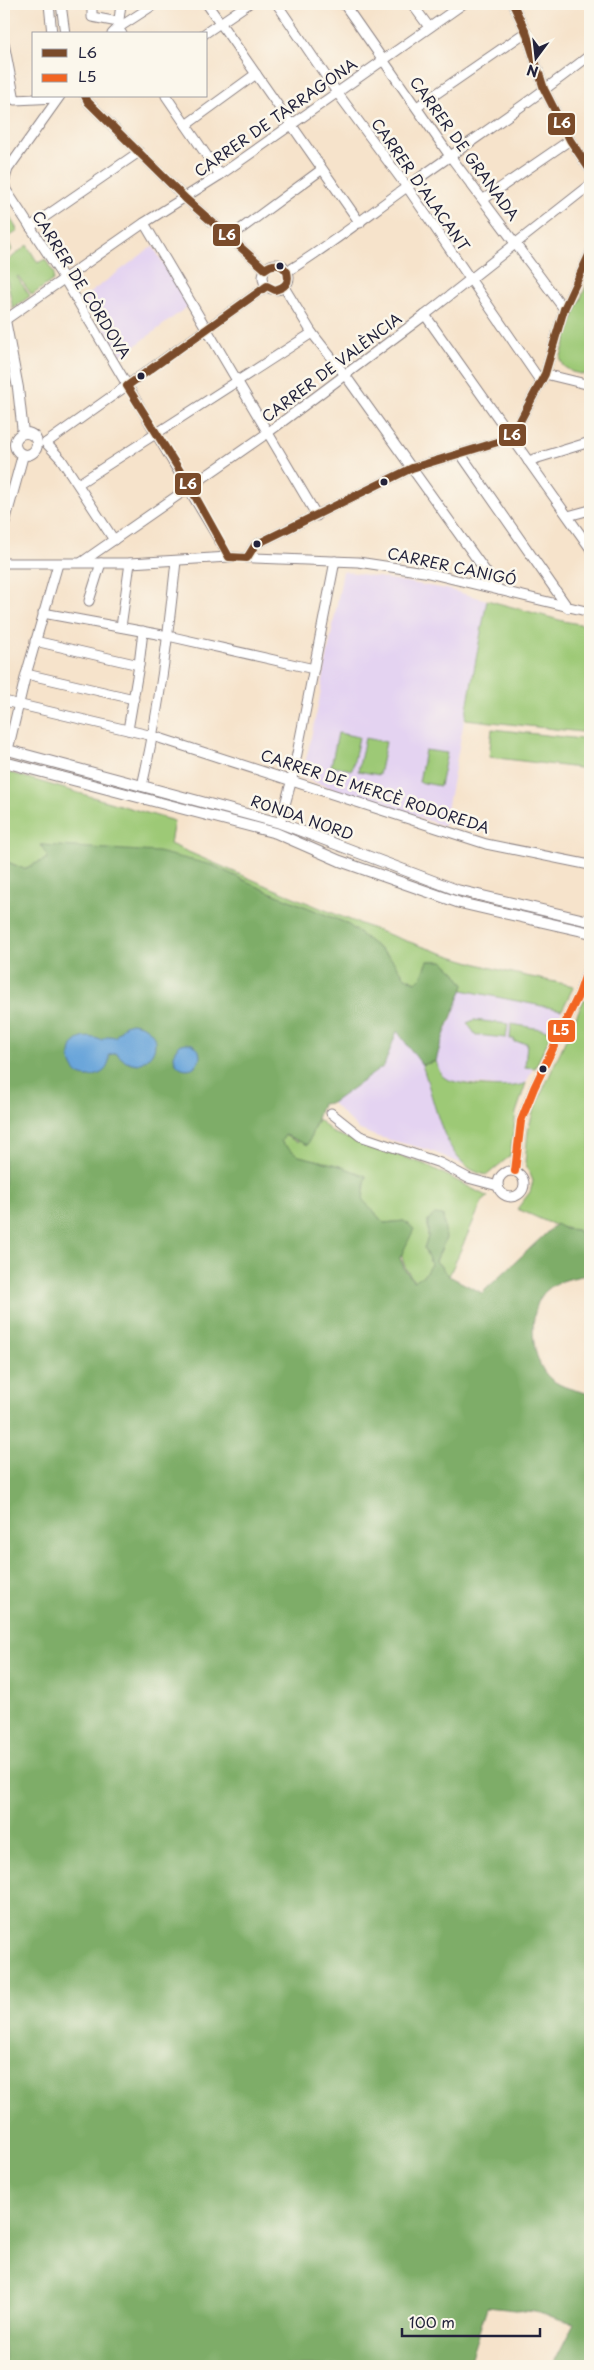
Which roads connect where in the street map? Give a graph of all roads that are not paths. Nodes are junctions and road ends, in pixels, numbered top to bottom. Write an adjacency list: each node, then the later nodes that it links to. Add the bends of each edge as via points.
1 (49, 4): 16 (street)
2 (61, 4): 17 (street)
3 (92, 4): 15 (street, via 92,17)
4 (121, 4): 15 (street)
5 (155, 4): 15 (street)
6 (207, 4): 13 (street)
7 (248, 4): 13 (street)
8 (277, 4): 25 (street, CARRER D'ALACANT)
9 (344, 4): 22 (street, CARRER DE GRANADA)
10 (412, 4): 14 (street)
11 (463, 4): 14 (street, CARRER DE TARRAGONA)
12 (513, 4): 19 (street)
13 (220, 22): 18 (street); 23 (street)
14 (429, 27): 22 (street, CARRER DE TARRAGONA)
15 (117, 29)
16 (52, 32)
17 (64, 32)
18 (207, 32)
19 (526, 32): 24 (street); 30 (street)
20 (4, 43): 26 (street, via 15,100)
21 (590, 55): 24 (street)
22 (383, 59): 25 (street, CARRER DE TARRAGONA); 30 (street, CARRER DE GRANADA)
23 (256, 74): 31 (street); 32 (street)
24 (544, 89): 33 (street); 35 (street)
25 (336, 91): 32 (street, CARRER DE TARRAGONA); 41 (street, CARRER D'ALACANT)
26 (44, 98)
27 (57, 98): 39 (street, via 12,163)
28 (167, 98): 31 (street)
29 (86, 99): 34 (street)
30 (417, 107): 35 (street, CARRER DE GRANADA)
31 (186, 125): 38 (street)
32 (290, 125): 36 (street); 38 (street, CARRER DE TARRAGONA)
33 (570, 140): 37 (street); 43 (street)
34 (139, 152): 42 (street); 46 (street)
35 (450, 156): 41 (street); 43 (street, CARRER DE GRANADA)
36 (321, 170): 45 (street); 47 (street)
37 (590, 170)
38 (220, 175): 42 (street, CARRER DE TARRAGONA)
39 (4, 182): 46 (street, CARRER DE CÒRDOVA)
40 (590, 185): 48 (street, CARRER DE VALÈNCIA)
41 (407, 187): 45 (street); 52 (street, CARRER D'ALACANT)
42 (186, 198): 44 (street, CARRER DE TARRAGONA); 47 (street)
43 (484, 200): 48 (street, CARRER DE GRANADA)
44 (144, 223): 53 (street, CARRER DE TARRAGONA); 59 (street)
45 (360, 223): 51 (street)
46 (30, 227): 53 (street, CARRER DE CÒRDOVA)
47 (230, 237): 50 (street)
48 (515, 243): 52 (street, CARRER DE VALÈNCIA); 56 (street, CARRER DE GRANADA)
49 (590, 253): 56 (street)
50 (266, 269): 51 (street, via 276,264 283,265); 54 (street, via 263,278)
51 (288, 271): 55 (street, via 289,280)
52 (469, 278): 57 (street, CARRER DE VALÈNCIA); 64 (street, CARRER D'ALACANT)
53 (64, 280): 58 (street, CARRER DE TARRAGONA); 66 (street, CARRER DE CÒRDOVA)
54 (267, 286): 55 (street, via 275,290); 59 (street)
55 (284, 287): 60 (street)
56 (564, 309): 62 (street)
57 (425, 315): 61 (street, CARRER DE VALÈNCIA); 70 (street)
58 (5, 317): 67 (street)
59 (206, 328): 63 (street); 66 (street)
60 (312, 333): 61 (street); 63 (street)
61 (345, 374): 69 (street, CARRER DE VALÈNCIA); 76 (street)
62 (546, 374): 64 (street); 65 (street)
63 (238, 382): 68 (street); 69 (street)
64 (541, 382): 70 (street)
65 (590, 385)
66 (127, 386): 68 (street, CARRER DE CÒRDOVA); 72 (street)
67 (24, 433): 72 (street); 74 (street, via 16,437 14,444)
68 (156, 434): 77 (street); 78 (street, CARRER DE CÒRDOVA)
69 (266, 434): 78 (street, CARRER DE VALÈNCIA); 80 (street)
70 (511, 438): 73 (street); 75 (street)
71 (590, 442): 75 (street)
72 (41, 443): 74 (street, via 32,453); 77 (street, via 61,459)
73 (460, 453): 76 (street); 96 (street)
74 (23, 455): 82 (street)
75 (528, 461): 81 (street)
76 (412, 468): 80 (street); 94 (street)
77 (78, 484): 83 (street)
78 (190, 487): 83 (street, CARRER DE VALÈNCIA); 85 (street, CARRER DE CÒRDOVA)
79 (590, 510): 81 (street)
80 (317, 516): 86 (street, via 255,545)
81 (568, 516): 84 (street)
82 (4, 524)
83 (114, 540): 89 (street, CARRER DE VALÈNCIA)
84 (590, 548)
85 (229, 557): 86 (street, CARRER CANIGÓ); 87 (street, CARRER CANIGÓ)
86 (247, 558): 88 (street, CARRER CANIGÓ)
87 (176, 561): 92 (street, CARRER CANIGÓ); 101 (street)
88 (335, 561): 94 (street, CARRER CANIGÓ, via 424,572); 104 (street)
89 (82, 562): 90 (street, CARRER CANIGÓ); 93 (street, CARRER CANIGÓ)
90 (101, 562): 92 (street, CARRER CANIGÓ); 95 (street)
91 (4, 563): 93 (street, CARRER CANIGÓ)
92 (130, 563): 99 (street)
93 (58, 564): 98 (street)
94 (499, 590): 96 (street, CARRER CANIGÓ)
95 (89, 601)
96 (568, 608): 97 (street, CARRER CANIGÓ)
97 (590, 612)
98 (43, 613): 99 (street); 102 (street)
99 (121, 627): 100 (street)
100 (143, 631): 101 (street); 103 (street)
101 (168, 636): 104 (street); 110 (street)
102 (35, 641): 103 (street); 105 (street)
103 (139, 665): 106 (street)
104 (314, 669): 113 (street)
105 (26, 674): 106 (street); 108 (street)
106 (134, 699): 109 (street)
107 (4, 701): 108 (street, CARRER DE MERCÈ RODOREDA)
108 (18, 705): 109 (street, CARRER DE MERCÈ RODOREDA); 111 (street)
109 (128, 730): 110 (street, CARRER DE MERCÈ RODOREDA)
110 (154, 736): 113 (street, CARRER DE MERCÈ RODOREDA); 114 (street)
111 (6, 750): 114 (street, RONDA NORD)
112 (4, 762): 118 (street, RONDA NORD, via 276,833 340,861 460,902)
113 (292, 780): 115 (street); 116 (street, CARRER DE MERCÈ RODOREDA, via 486,844)
114 (142, 786): 115 (street, RONDA NORD)
115 (280, 823): 117 (street, RONDA NORD, via 457,890)
116 (590, 865)
117 (590, 920): 118 (street, RONDA NORD)
118 (589, 935)
119 (590, 962): 121 (street, via 579,994 521,1121)
120 (331, 1113): 122 (street, via 360,1136 440,1163 468,1178)
121 (516, 1171): 122 (street, via 505,1172); 122 (street, via 525,1182 519,1195 506,1197)
122 (498, 1186)

